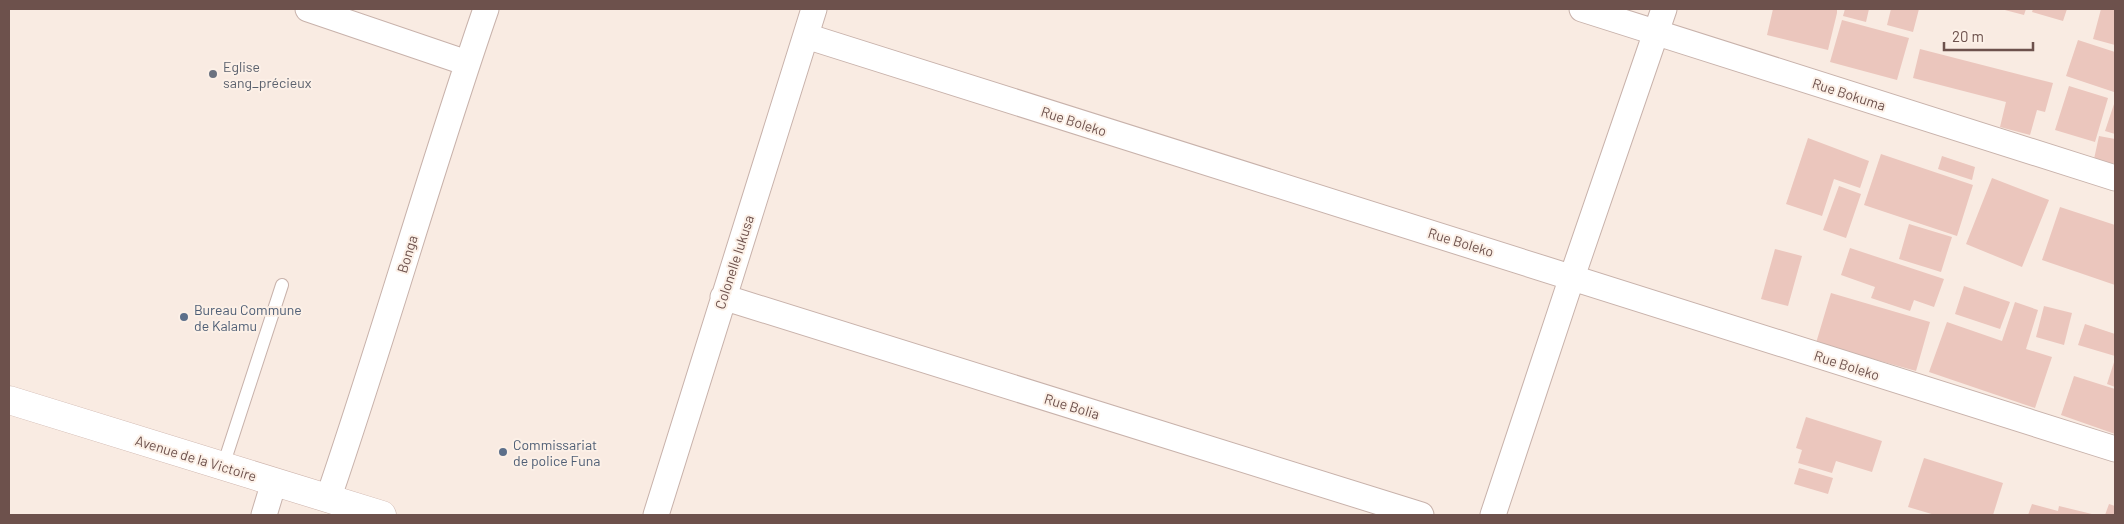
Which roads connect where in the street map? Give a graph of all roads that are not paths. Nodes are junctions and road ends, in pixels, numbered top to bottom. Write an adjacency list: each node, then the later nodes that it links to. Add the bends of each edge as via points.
1 (308, 9): 8 (street)
2 (486, 9): 8 (street, Bonga)
3 (814, 9): 7 (street, Colonelle lukusa)
4 (1582, 9): 6 (street, Rue Bokuma)
5 (1664, 9): 6 (street)
6 (1657, 32): 9 (street, Rue Bokuma); 10 (street)
7 (806, 36): 10 (street, Rue Boleko); 12 (street, Colonelle lukusa)
8 (467, 63): 17 (street, Bonga)
9 (2115, 178)
10 (1572, 277): 14 (street, Rue Boleko); 22 (street)
11 (282, 285): 15 (lane)
12 (723, 297): 20 (street, Colonelle lukusa); 21 (street, Rue Bolia)
13 (9, 400): 15 (main road, Avenue de la Victoire)
14 (2115, 449)
15 (223, 466): 16 (main road, Avenue de la Victoire)
16 (274, 482): 17 (main road, Avenue de la Victoire); 18 (street)
17 (328, 499): 19 (main road, Avenue de la Victoire)
18 (264, 515)
19 (382, 515)
20 (656, 515)
21 (1421, 515)
22 (1494, 515)

